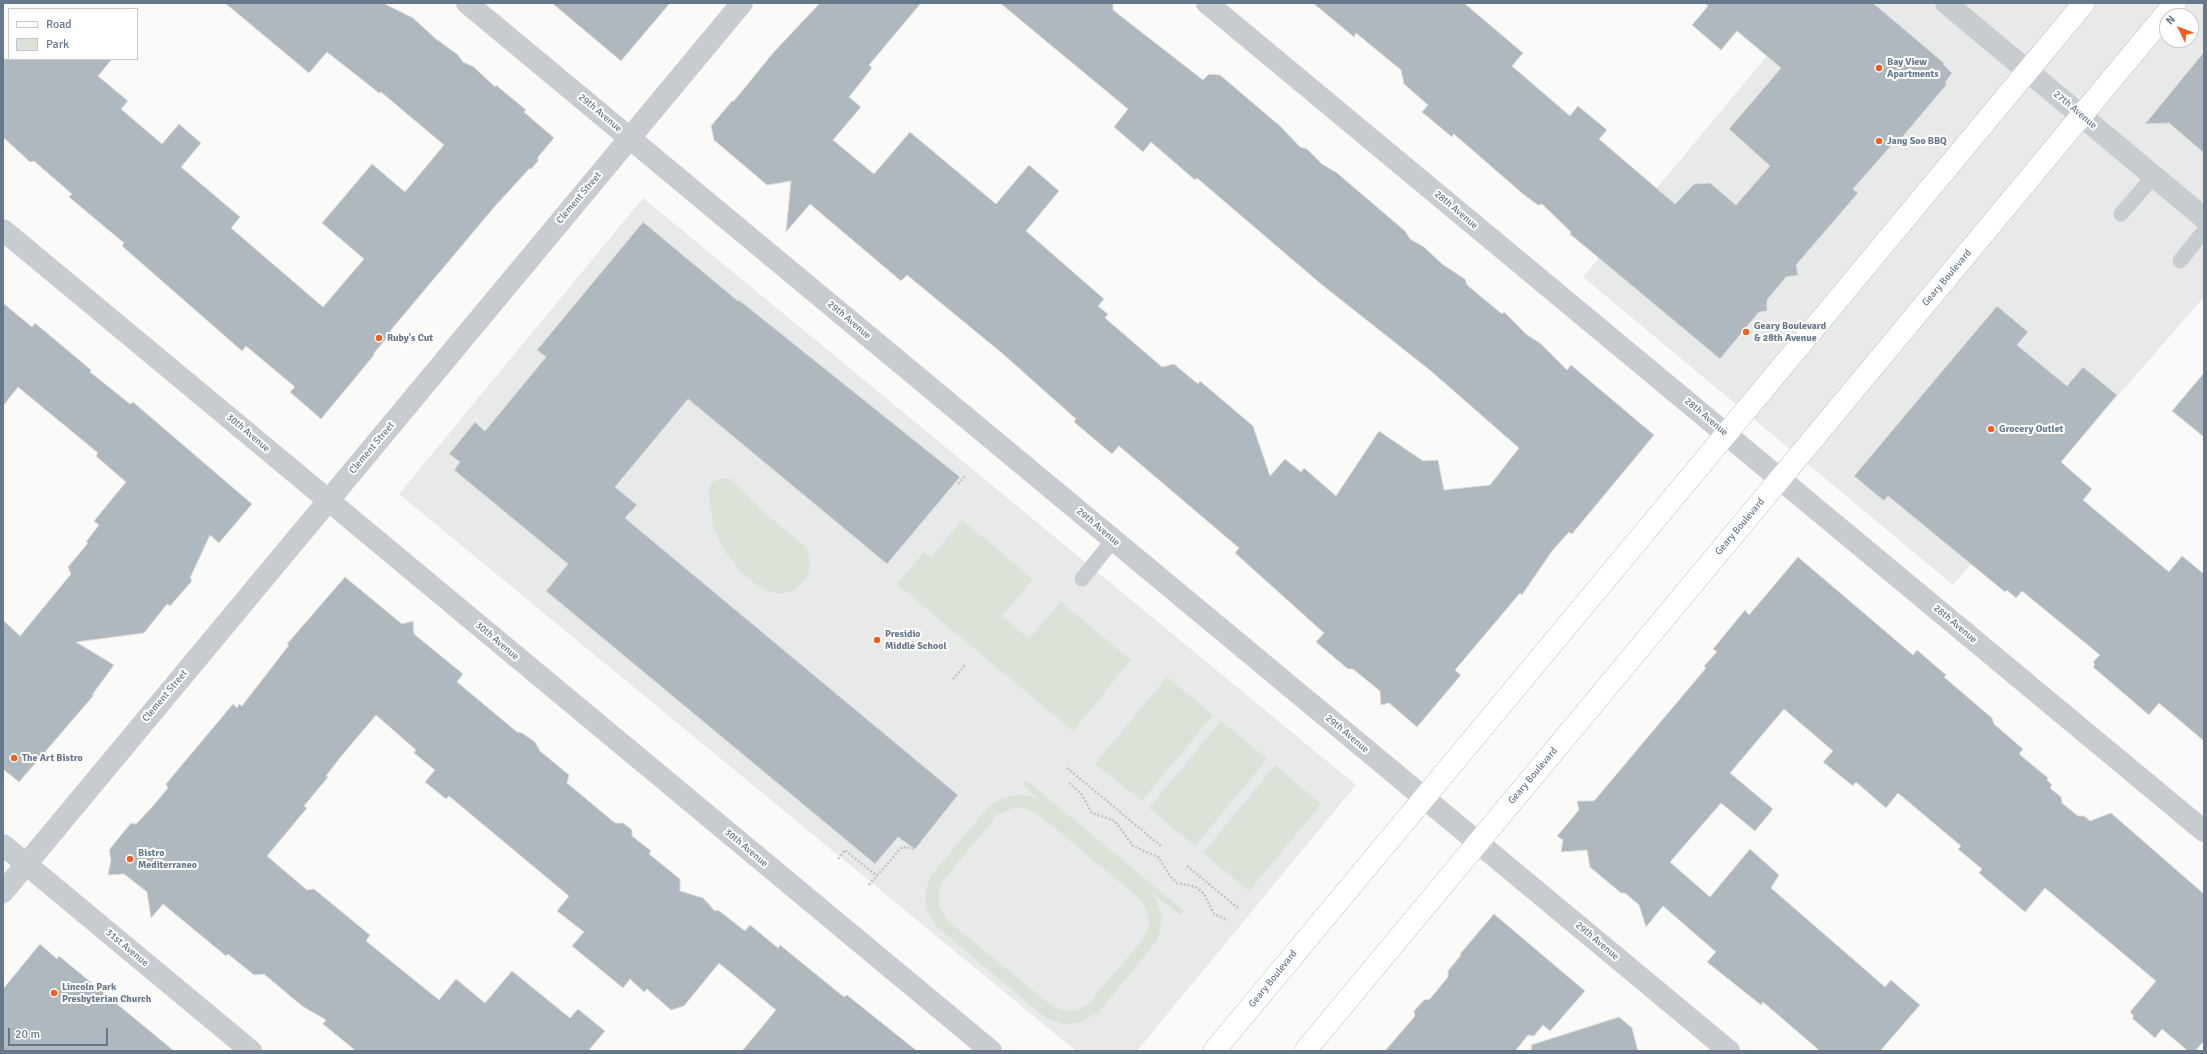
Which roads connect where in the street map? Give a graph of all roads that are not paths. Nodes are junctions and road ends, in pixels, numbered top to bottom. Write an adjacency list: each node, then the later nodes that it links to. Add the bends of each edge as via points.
1 (467, 3): 9 (street, 29th Avenue)
2 (742, 3): 9 (street, Clement Street)
3 (1207, 3): 16 (street, 28th Avenue)
4 (1946, 3): 7 (street, 27th Avenue)
5 (2084, 3): 7 (main road, Geary Boulevard)
6 (2175, 3): 8 (main road, Geary Boulevard)
7 (2027, 70): 8 (street, 27th Avenue); 16 (main road, Geary Boulevard)
8 (2082, 116): 10 (street, 27th Avenue); 17 (main road, Geary Boulevard)
9 (629, 138): 18 (street, Clement Street); 19 (street, 29th Avenue)
10 (2154, 176): 11 (lane); 12 (street, 27th Avenue)
11 (2121, 214)
12 (2204, 218)
13 (3, 230): 18 (street, 30th Avenue)
14 (2204, 231): 15 (lane)
15 (2180, 261)
16 (1726, 433): 17 (street, 28th Avenue); 21 (main road, Geary Boulevard)
17 (1780, 479): 22 (street, 28th Avenue); 23 (main road, Geary Boulevard)
18 (328, 501): 25 (street, Clement Street); 28 (street, 30th Avenue)
19 (1113, 540): 20 (lane); 21 (street, 29th Avenue)
20 (1082, 579)
21 (1423, 797): 23 (street, 29th Avenue); 29 (main road, Geary Boulevard)
22 (2204, 831)
23 (1478, 843): 30 (main road, Geary Boulevard); 31 (street, 29th Avenue)
24 (3, 845): 25 (street, 31st Avenue)
25 (26, 864): 26 (street, Clement Street); 27 (street, 31st Avenue)
26 (3, 892)
27 (252, 1051)
28 (991, 1051)
29 (1214, 1051)
30 (1305, 1051)
31 (1729, 1051)

